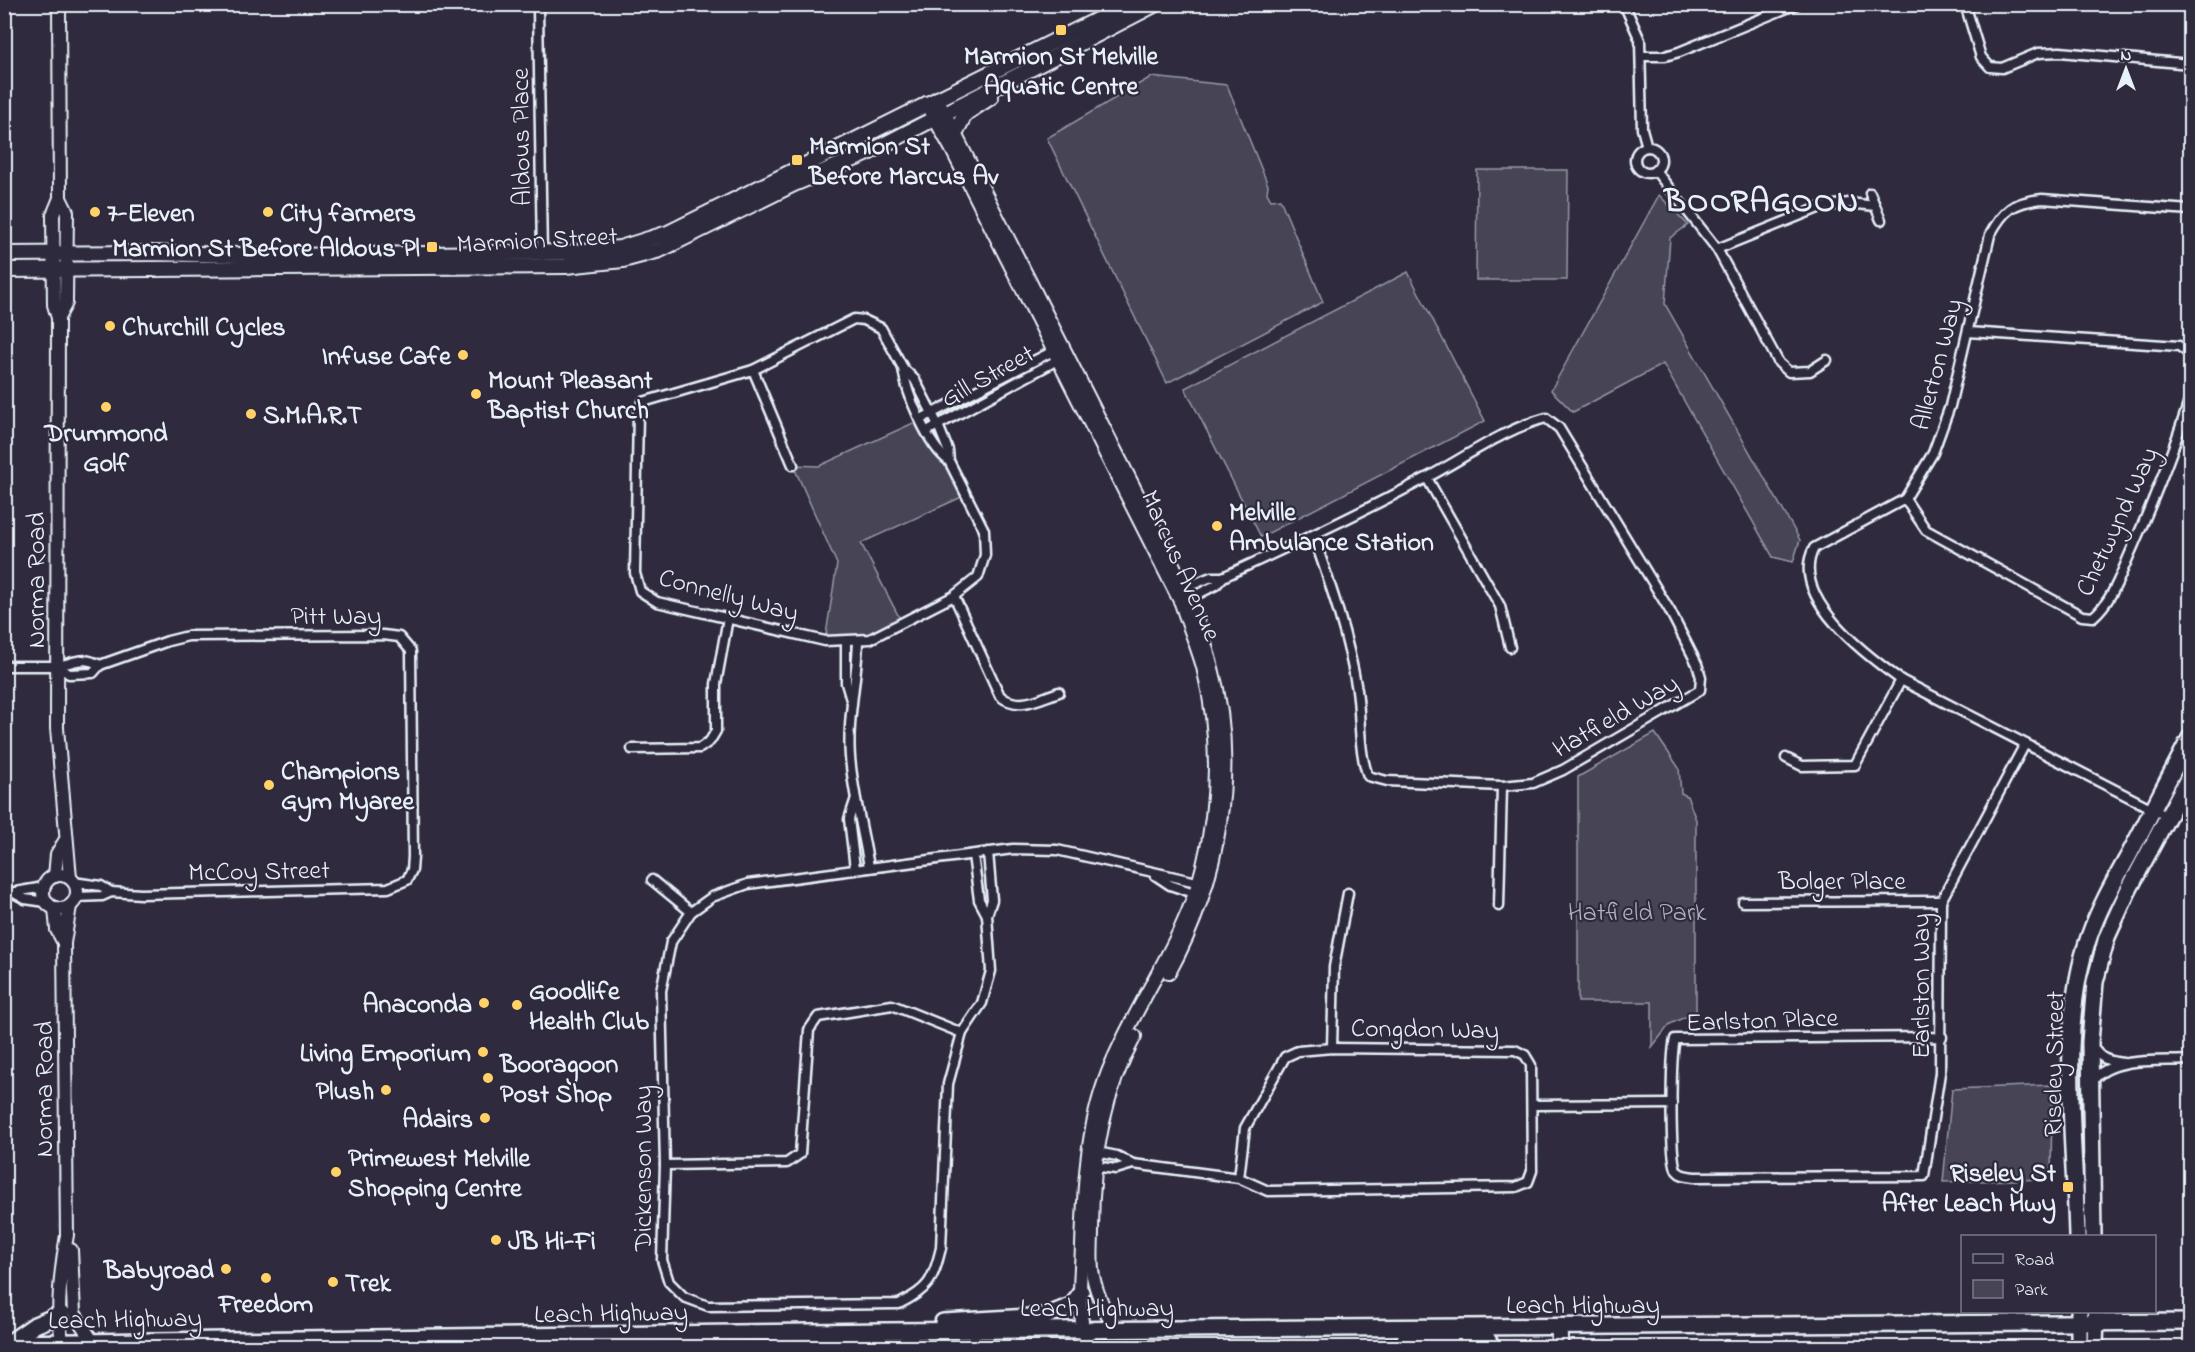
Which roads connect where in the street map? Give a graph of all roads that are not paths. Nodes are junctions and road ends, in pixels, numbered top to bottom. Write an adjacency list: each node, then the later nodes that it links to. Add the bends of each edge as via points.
1 (59, 4): 21 (street, Norma Road, via 60,198 53,215)
2 (1129, 4): 11 (main road, Marmion Street)
3 (1156, 4): 10 (main road, Marmion Street)
4 (1624, 4): 8 (street, via 1640,40)
5 (1797, 4): 8 (street, via 1679,52)
6 (1965, 4): 9 (street, via 1982,57 1990,68 2002,69 2038,53 2060,52)
7 (538, 8): 23 (street, Aldous Place)
8 (1642, 56): 14 (street, via 1641,129)
9 (2190, 64)
10 (1037, 65): 12 (main road, Marmion Street); 13 (main road, via 965,114)
11 (931, 101): 12 (street, Marcus Avenue); 23 (main road, Marmion Street, via 668,233 620,248)
12 (939, 115): 13 (street, Marcus Avenue); 23 (main road, Marmion Street, via 864,155 794,184 660,250 594,265); 27 (street, Marcus Avenue)
13 (955, 134): 27 (street, Marcus Avenue)
14 (1647, 147): 15 (street, via 1660,155 1660,165); 15 (street, via 1635,155 1635,165 1642,172)
15 (1655, 170): 20 (street)
16 (1870, 193): 17 (street)
17 (1875, 206): 19 (street); 20 (street, via 1849,203 1821,207)
18 (2190, 210): 26 (street, Allerton Way, via 2025,200 2002,213 1990,235)
19 (1881, 220)
20 (1717, 249): 29 (street, via 1779,363 1790,372 1810,371)
21 (60, 253): 22 (main road, Marmion Street); 23 (main road, Marmion Street); 25 (street, Norma Road)
22 (4, 254)
23 (543, 260): 25 (main road, Marmion Street)
24 (4, 270): 25 (main road, Marmion Street)
25 (60, 270): 50 (street, Norma Road, via 66,303 58,318)
26 (1968, 332): 28 (street, via 2179,346); 40 (street, Allerton Way, via 1950,406 1933,453)
27 (1059, 353): 33 (street, Gill Street); 35 (street, Gill Street); 42 (street, Marcus Avenue)
28 (2190, 354)
29 (1827, 360)
30 (903, 368): 31 (street, Connelly Way, via 881,328 854,319); 33 (street, Connelly Way, via 915,380); 34 (street, Connelly Way, via 905,386)
31 (753, 370): 38 (street); 44 (street, Connelly Way, via 643,402 638,413 635,573 640,591 657,602)
32 (2190, 398): 40 (street, Chetwynd Way, via 2167,470 2137,538 2113,591 2093,617 2082,616 1926,530)
33 (933, 414): 34 (street, Gill Street); 35 (street, Connelly Way)
34 (921, 419): 36 (street, Connelly Way)
35 (938, 425): 36 (street, Gill Street); 37 (street, Connelly Way)
36 (927, 431): 37 (street, Connelly Way, via 938,453)
37 (949, 461): 43 (street, Connelly Way, via 984,530 985,555 978,577)
38 (793, 465)
39 (1427, 478): 41 (street, Hatfield Way); 47 (street, via 1500,606); 59 (street, Hatfield Way, via 1525,424 1546,418 1559,428 1670,611 1701,677 1700,690 1687,700 1563,770 1533,783)
40 (1905, 499): 51 (street, via 1814,548 1808,560 1808,578 1832,620 1860,651)
41 (1313, 535): 42 (street, Hatfield Way, via 1223,577 1211,577); 59 (street, Hatfield Way, via 1343,620 1368,776 1387,781)
42 (1182, 595): 73 (street, Marcus Avenue, via 1203,667 1212,723 1215,796)
43 (954, 596): 45 (street, Connelly Way, via 870,639); 52 (street, via 1000,696 1021,705)
44 (728, 618): 46 (street, Connelly Way, via 825,641); 56 (street, via 716,684 716,732 710,741 700,748)
45 (858, 641): 46 (street, Connelly Way); 53 (street)
46 (846, 642): 53 (street, via 846,683)
47 (1510, 647)
48 (100, 665): 50 (street, Pitt Way, via 90,660 69,660); 50 (street, Pitt Way, via 93,673 69,674); 70 (street, Pitt Way, via 188,636 399,637 411,651 413,857)
49 (4, 666): 50 (street)
50 (58, 666): 63 (street, Norma Road, via 57,728)
51 (1900, 680): 55 (street); 57 (street, via 1855,765 1802,766)
52 (1059, 692)
53 (851, 700): 60 (street, via 850,755)
54 (2190, 738): 61 (highway, Riseley Street)
55 (2025, 744): 61 (street); 78 (street, Earlston Way)
56 (632, 749)
57 (1786, 758)
58 (2190, 775): 62 (highway, Riseley Street)
59 (1502, 786): 81 (street)
60 (855, 801): 66 (street); 67 (street, via 849,819)
61 (2153, 809): 62 (street); 101 (highway, Riseley Street, via 2088,938 2075,996 2071,1066)
62 (2168, 817): 87 (highway, Riseley Street, via 2107,937 2095,981)
63 (65, 841): 68 (street, Norma Road, via 57,854); 69 (street, Norma Road)
64 (988, 852): 65 (street, Dickenson Way); 73 (street, Dickenson Way, via 1057,850 1154,874 1170,885); 83 (street, Dickenson Way, via 992,900)
65 (973, 855): 66 (street, Dickenson Way); 83 (street, Dickenson Way, via 980,900)
66 (869, 867): 67 (street, Dickenson Way)
67 (855, 868): 82 (street, Dickenson Way, via 748,884 712,897)
68 (55, 876): 69 (street); 72 (street)
69 (72, 880): 74 (street, McCoy Street); 77 (street, Norma Road)
70 (407, 880): 74 (street, McCoy Street, via 388,888)
71 (652, 880): 82 (street)
72 (44, 887): 76 (street); 80 (street, Norma Road)
73 (1201, 889): 94 (street, Marcus Avenue, via 1108,1072 1095,1113)
74 (111, 892): 77 (street, McCoy Street)
75 (1348, 893): 88 (street, via 1334,967)
76 (9, 894): 80 (street)
77 (73, 901): 80 (street); 84 (street, Norma Road)
78 (1941, 901): 79 (street, Bolger Place); 86 (street, Earlston Way)
79 (1743, 902)
80 (50, 905): 84 (street, Norma Road)
81 (1499, 906)
82 (691, 912): 96 (street, Dickenson Way, via 671,942 661,991)
83 (987, 915): 85 (street, Dickenson Way, via 991,971 982,1003)
84 (64, 943): 100 (street, Norma Road)
85 (962, 1033): 96 (street, via 892,1005 818,1017 809,1030 800,1154 787,1163); 96 (street, Dickenson Way, via 948,1084 940,1248 935,1275 922,1292 898,1304 708,1306 684,1297 669,1282 662,1260)
86 (1942, 1037): 92 (street, Earlston Place, via 1675,1040); 98 (street, Earlston Way, via 1941,1073)
87 (2090, 1042): 90 (street, via 2097,1054 2107,1060); 91 (highway, Riseley Street)
88 (1332, 1048): 93 (street, Congdon Way, via 1515,1050 1525,1055 1531,1065); 99 (street, Congdon Way, via 1298,1051 1286,1057 1245,1128)
89 (2190, 1060): 90 (street)
90 (2132, 1064): 91 (street, via 2098,1074)
91 (2091, 1084): 102 (highway, Riseley Street)
92 (1672, 1104): 93 (street); 98 (street, Earlston Place, via 1674,1163 1681,1174)
93 (1533, 1105): 99 (street, Congdon Way, via 1533,1171 1528,1182 1516,1187 1268,1191)
94 (1093, 1151): 95 (street, Congdon Way); 97 (street, Marcus Avenue)
95 (1133, 1164): 97 (street, Congdon Way, via 1116,1169); 99 (street, Congdon Way)
96 (665, 1165)
97 (1090, 1165): 103 (street, Marcus Avenue); 115 (street, Marcus Avenue, via 1092,1274)
98 (1924, 1176)
99 (1239, 1178)
100 (67, 1235): 106 (street, Norma Road); 117 (street, Norma Road, via 72,1254 75,1313)
101 (2078, 1235)
102 (2094, 1235)
103 (1081, 1292): 114 (highway, via 1073,1305 1046,1316 921,1322); 116 (street, Marcus Avenue)
104 (2043, 1313): 111 (highway)
105 (2137, 1313): 110 (highway)
106 (61, 1314): 119 (highway); 120 (street, Norma Road)
107 (2079, 1317): 108 (highway, Leach Highway); 111 (highway, Leach Highway); 124 (highway)
108 (2095, 1317): 110 (highway, Leach Highway); 125 (highway)
109 (2190, 1322): 110 (highway, Leach Highway)
110 (2150, 1323)
111 (2031, 1324): 112 (highway, Leach Highway)
112 (1559, 1328): 113 (highway, Leach Highway); 123 (highway)
113 (1365, 1329): 115 (highway, Leach Highway); 122 (highway, via 1385,1339 1488,1340)
114 (884, 1331): 116 (highway, Leach Highway); 118 (highway, Leach Highway)
115 (1116, 1331): 116 (highway, Leach Highway)
116 (1083, 1332): 121 (street)
117 (93, 1342): 118 (highway, Leach Highway); 120 (highway, Leach Highway)
118 (563, 1342)
119 (7, 1343): 120 (highway, Leach Highway)
120 (64, 1345)
121 (1096, 1347)
122 (1492, 1347)
123 (1560, 1347)
124 (2079, 1347)
125 (2095, 1347)

